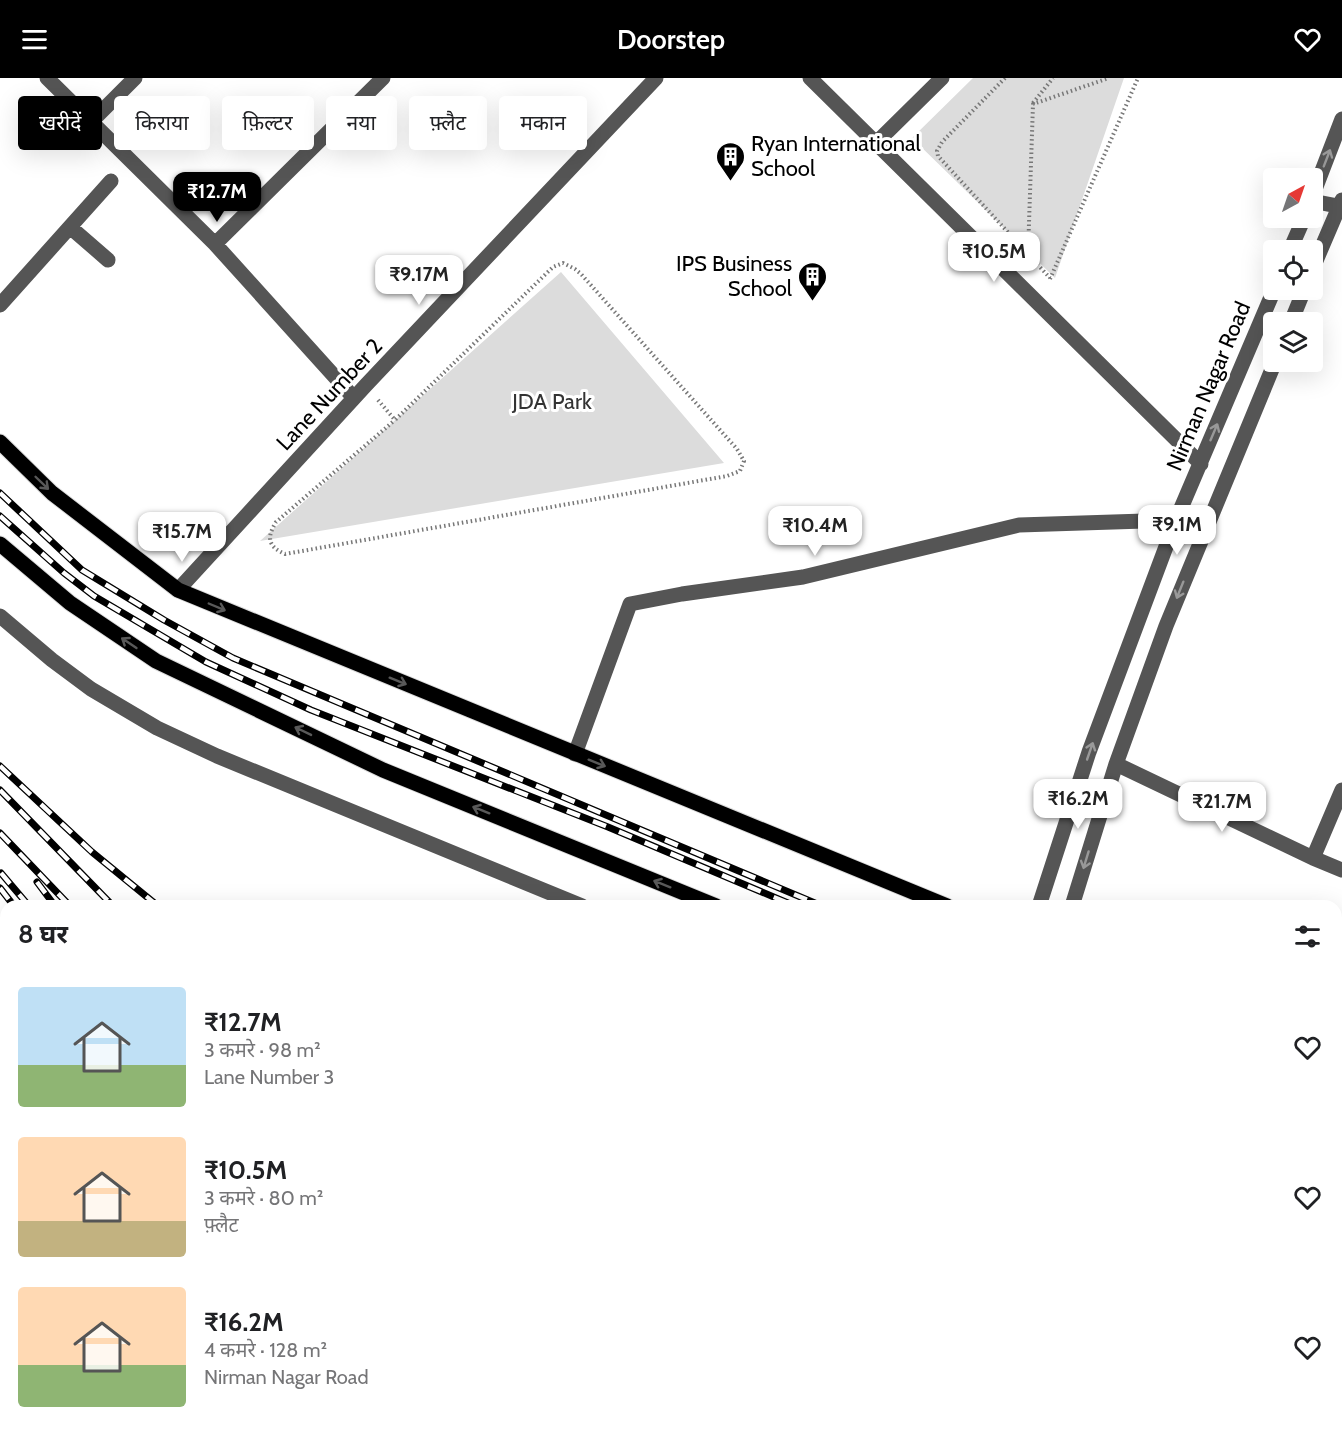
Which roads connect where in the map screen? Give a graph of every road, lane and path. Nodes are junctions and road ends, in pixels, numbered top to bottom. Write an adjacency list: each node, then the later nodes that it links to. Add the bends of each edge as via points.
1 (47, 78): 11 (street)
2 (135, 78): 13 (street)
3 (383, 78): 22 (street)
4 (656, 78): 29 (street, Lane Number 2)
5 (810, 78): 16 (street)
6 (942, 78): 16 (street)
7 (1005, 78): 24 (path, via 937,151)
8 (1053, 78): 12 (path)
9 (1109, 78): 12 (path)
10 (1138, 78): 24 (path, via 1050,278)
11 (65, 96)
12 (1033, 104): 24 (path)
13 (102, 111)
14 (1342, 119): 17 (street, one-way to 14)
15 (102, 133): 22 (street)
16 (876, 143): 33 (street)
17 (1323, 170)
18 (111, 181): 21 (street)
19 (1323, 201): 20 (street)
20 (1341, 204): 23 (street)
21 (70, 227): 25 (street); 27 (street)
22 (215, 244): 30 (street)
23 (1323, 245)
24 (1028, 254)
25 (108, 260)
26 (1270, 300): 33 (street, Nirman Nagar Road, one-way to 26)
27 (0, 304)
28 (1271, 372): 39 (street, one-way to 39, via 1166,626)
29 (366, 386): 30 (street, Lane Number 2); 31 (path)
30 (354, 398): 36 (street, Lane Number 2)
31 (395, 420): 31 (path, via 553,267 563,263 581,274 744,461 740,471 727,476 285,554 274,547 269,532 276,522)
32 (0, 442): 36 (main road, one-way to 36, via 52,493)
33 (1201, 464): 34 (street, Nirman Nagar Road)
34 (1176, 520): 38 (street, via 1019,525 803,577 630,604); 46 (street, Nirman Nagar Road, one-way to 34, via 1089,752)
35 (0, 544): 44 (main road, one-way to 35, via 383,770 156,661 70,603)
36 (178, 590): 38 (main road, one-way to 38)
37 (0, 616): 43 (street, via 91,689 157,728)
38 (575, 754): 45 (main road, one-way to 45)
39 (1116, 764): 41 (street); 47 (street, one-way to 47)
40 (1342, 790): 41 (street)
41 (1313, 858): 42 (street)
42 (1342, 870)
43 (567, 900)
44 (701, 900)
45 (931, 900)
46 (1041, 900)
47 (1074, 900)

